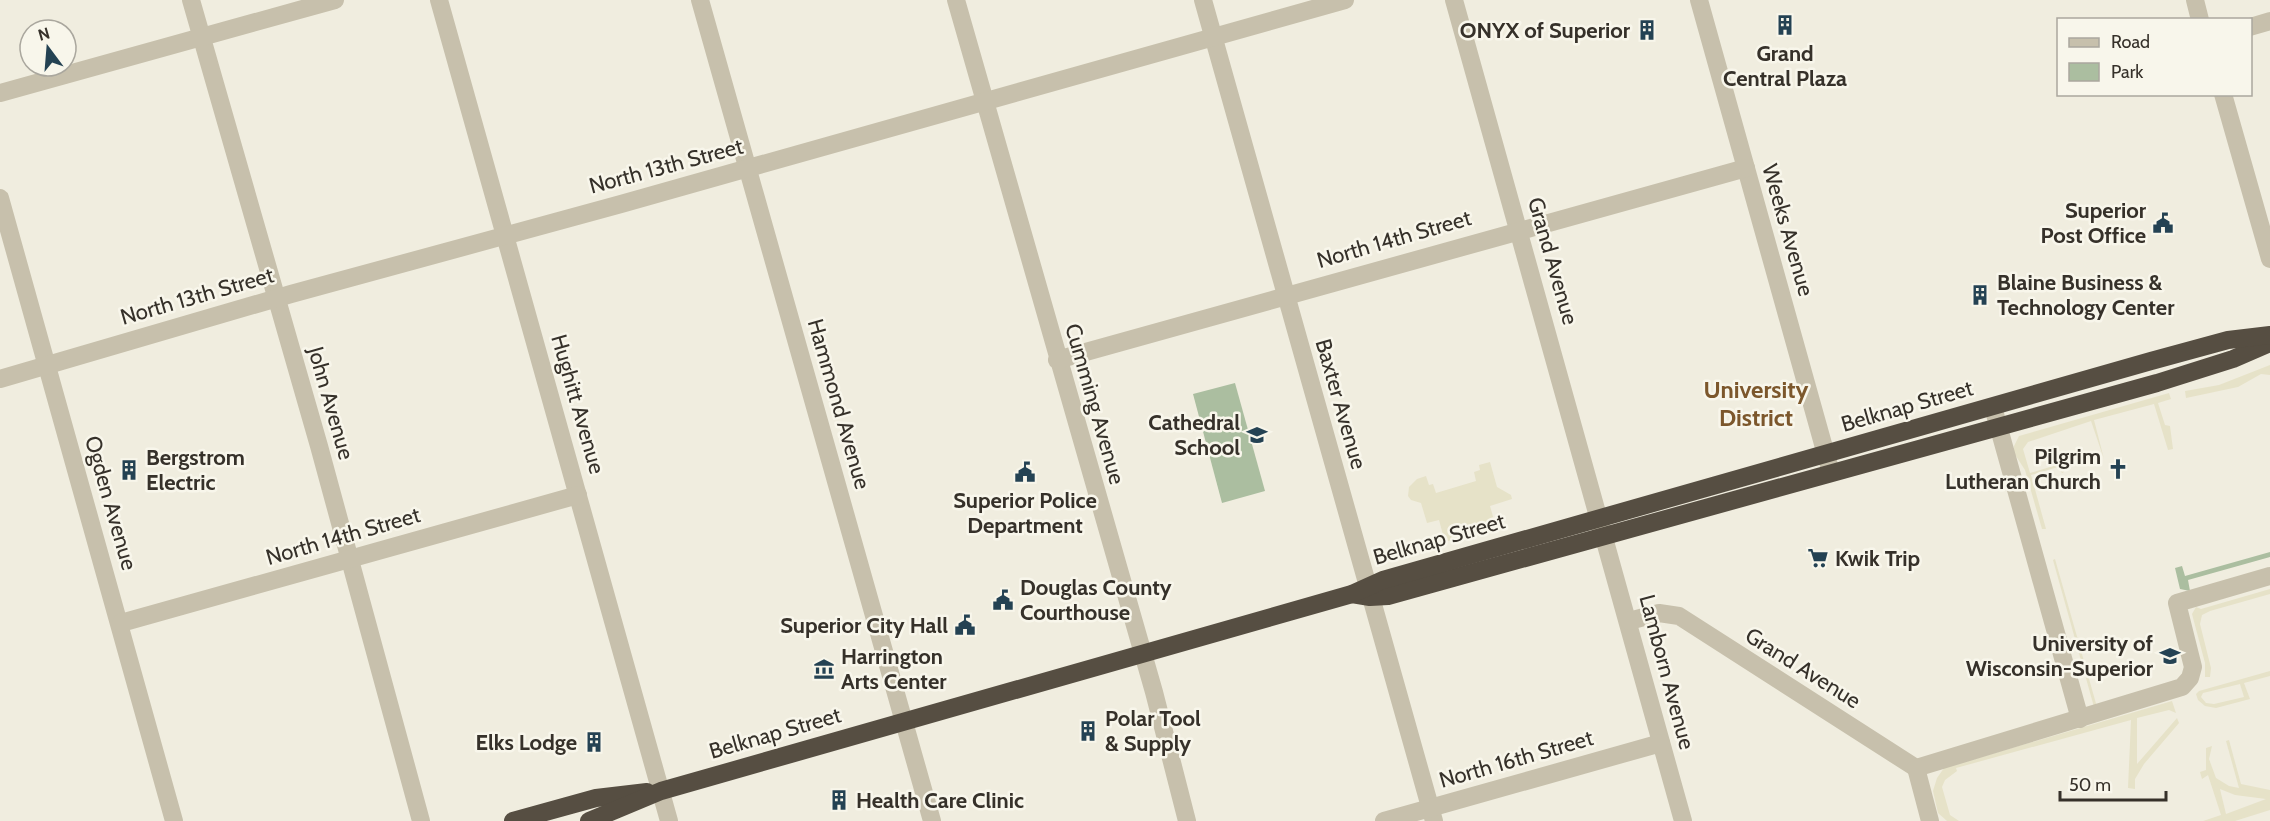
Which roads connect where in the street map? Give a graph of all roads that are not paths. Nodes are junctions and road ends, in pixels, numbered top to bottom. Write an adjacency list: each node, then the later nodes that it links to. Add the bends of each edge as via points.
1 (191, 0): 15 (street, John Avenue)
2 (335, 0): 15 (street)
3 (439, 0): 23 (street, Hughitt Avenue)
4 (700, 0): 20 (street, Hammond Avenue)
5 (956, 0): 18 (street, Cumming Avenue)
6 (1203, 0): 14 (street, Baxter Avenue)
7 (1345, 0): 14 (street, North 13th Street)
8 (1454, 0): 22 (street, Grand Avenue)
9 (1699, 0): 19 (street, Weeks Avenue)
10 (2195, 0): 11 (street)
11 (2200, 18)
12 (2270, 21): 13 (street)
13 (2252, 26)
14 (1213, 36): 18 (street, North 13th Street); 25 (street, Baxter Avenue)
15 (201, 37): 16 (street); 26 (street, John Avenue)
16 (0, 93)
17 (2224, 96): 24 (street)
18 (984, 102): 20 (street, North 13th Street); 29 (street, Cumming Avenue)
19 (1746, 168): 22 (street, North 14th Street); 34 (street, Weeks Avenue)
20 (747, 169): 23 (street, North 13th Street); 46 (street, Hammond Avenue)
21 (0, 198): 30 (street, Ogden Avenue)
22 (1519, 230): 25 (street, North 14th Street); 37 (street, Grand Avenue)
23 (505, 234): 26 (street, North 13th Street); 36 (street, Hughitt Avenue)
24 (2270, 259)
25 (1286, 295): 29 (street, North 14th Street); 41 (street, Baxter Avenue)
26 (275, 298): 30 (street, North 13th Street); 39 (street, John Avenue)
27 (2270, 335): 32 (highway, Belknap Street, via 2194,349)
28 (2270, 343): 33 (highway, Belknap Street, via 2185,375)
29 (1057, 360): 44 (street, Cumming Avenue)
30 (47, 365): 31 (street, North 13th Street); 43 (street, Ogden Avenue)
31 (0, 379)
32 (1993, 407): 33 (street); 34 (highway, Belknap Street)
33 (1998, 426): 35 (highway, Belknap Street); 45 (street)
34 (1826, 454): 35 (street, Weeks Avenue); 37 (highway, Belknap Street)
35 (1831, 473): 38 (highway, Belknap Street)
36 (578, 495): 39 (street, North 14th Street); 49 (street, Hughitt Avenue)
37 (1600, 518): 38 (street, Grand Avenue); 41 (highway, Belknap Street)
38 (1605, 536): 41 (highway, Belknap Street, via 1388,596); 42 (street, Lamborn Avenue)
39 (350, 558): 43 (street, North 14th Street); 52 (street, John Avenue)
40 (2270, 576): 45 (street, via 2177,603 2193,667 2188,681 2179,688)
41 (1363, 592): 44 (highway, Belknap Street); 50 (street, Baxter Avenue)
42 (1629, 621): 47 (street, Lamborn Avenue); 48 (street, Grand Avenue, via 1661,613 1679,616)
43 (121, 623): 51 (street, Ogden Avenue)
44 (1143, 653): 46 (highway, Belknap Street); 57 (street, Cumming Avenue)
45 (2080, 719): 48 (street)
46 (903, 721): 49 (highway, Belknap Street); 56 (street, Hammond Avenue)
47 (1661, 743): 50 (street, North 16th Street); 59 (street, Lamborn Avenue)
48 (1916, 768): 60 (street)
49 (661, 791): 53 (highway, Belknap Street, via 596,798); 54 (highway, Belknap Street); 55 (street, Hughitt Avenue)
50 (1432, 814): 58 (street, North 16th Street)
51 (174, 821)
52 (421, 821)
53 (513, 821)
54 (589, 821)
55 (669, 821)
56 (932, 821)
57 (1187, 821)
58 (1384, 821)
59 (1683, 821)
60 (1930, 821)

